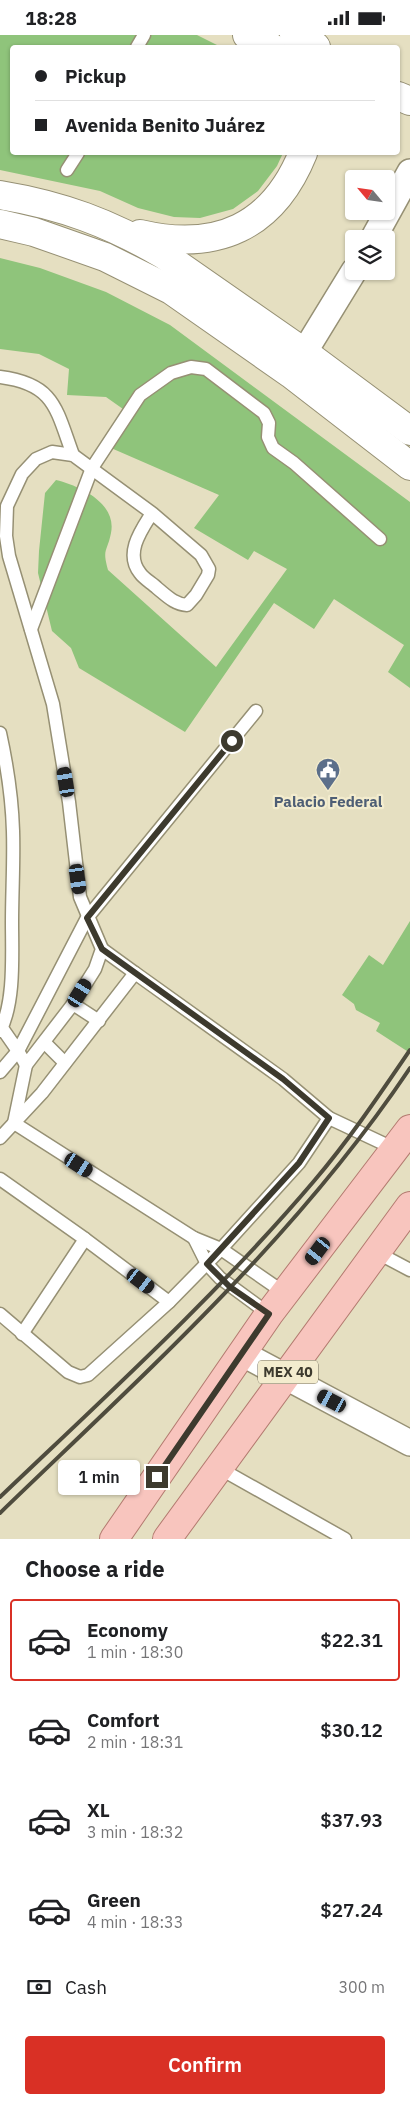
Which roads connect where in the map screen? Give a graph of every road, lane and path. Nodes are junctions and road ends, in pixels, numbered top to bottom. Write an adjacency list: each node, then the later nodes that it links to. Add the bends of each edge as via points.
1 (247, 35): 2 (main road)
2 (267, 45)
3 (77, 155): 5 (lane)
4 (302, 155): 9 (main road, via 279,197 254,220 225,235 210,239 174,240)
5 (67, 170)
6 (410, 172): 10 (street)
7 (0, 195): 9 (main road, via 70,210)
8 (0, 224): 12 (main road, via 71,244 139,273)
9 (116, 229): 12 (main road, via 164,255)
10 (378, 230)
11 (349, 280): 12 (street)
12 (298, 364): 14 (main road); 16 (main road)
13 (0, 377): 15 (lane, via 32,384 46,395 58,413)
14 (410, 431)
15 (73, 455): 17 (lane); 20 (lane, via 52,452 36,459 22,475 7,507 9,556)
16 (410, 466)
17 (92, 468): 18 (lane); 19 (lane, via 140,395 171,373 191,367 206,369 264,413 273,447); 20 (lane)
18 (152, 513): 18 (lane, via 138,535 134,559 139,572 172,601 187,605 208,575 208,569 201,555)
19 (380, 539)
20 (31, 629): 23 (lane, via 54,704 80,897)
21 (256, 711): 23 (lane)
22 (0, 733): 28 (lane, via 8,770 13,829 13,951 8,1007)
23 (87, 918): 24 (lane); 30 (lane)
24 (102, 949): 25 (lane); 26 (lane, via 95,969)
25 (135, 973): 27 (lane); 34 (lane, via 283,1079)
26 (73, 1004): 27 (lane); 29 (lane)
27 (99, 1021): 31 (lane)
28 (1, 1029): 30 (lane)
29 (45, 1043): 31 (lane); 32 (lane)
30 (18, 1051): 32 (lane); 33 (lane)
31 (65, 1063): 35 (lane)
32 (26, 1065): 35 (lane)
33 (0, 1072)
34 (329, 1118): 37 (lane); 42 (lane, via 299,1163)
35 (14, 1123): 36 (lane); 40 (lane)
36 (0, 1138)
37 (402, 1139): 47 (main road, MEX 40)
38 (0, 1179): 41 (lane)
39 (410, 1206): 43 (main road, MEX 40)
40 (194, 1238): 42 (lane); 44 (lane)
41 (85, 1239): 46 (lane); 49 (lane)
42 (222, 1249): 44 (lane); 47 (lane)
43 (376, 1252): 45 (lane); 51 (main road, MEX 40)
44 (207, 1264): 46 (lane); 47 (lane, via 230,1287)
45 (410, 1270)
46 (169, 1302): 49 (lane, via 96,1370 80,1377 68,1372)
47 (278, 1304): 50 (main road, MEX 40)
48 (0, 1314): 49 (lane)
49 (22, 1334)
50 (243, 1353): 51 (street); 54 (main road, MEX 40)
51 (286, 1376): 52 (street); 53 (main road, MEX 40)
52 (410, 1443)
53 (219, 1468): 55 (main road, MEX 40); 56 (lane)
54 (114, 1539)
55 (167, 1539)
56 (345, 1539)

